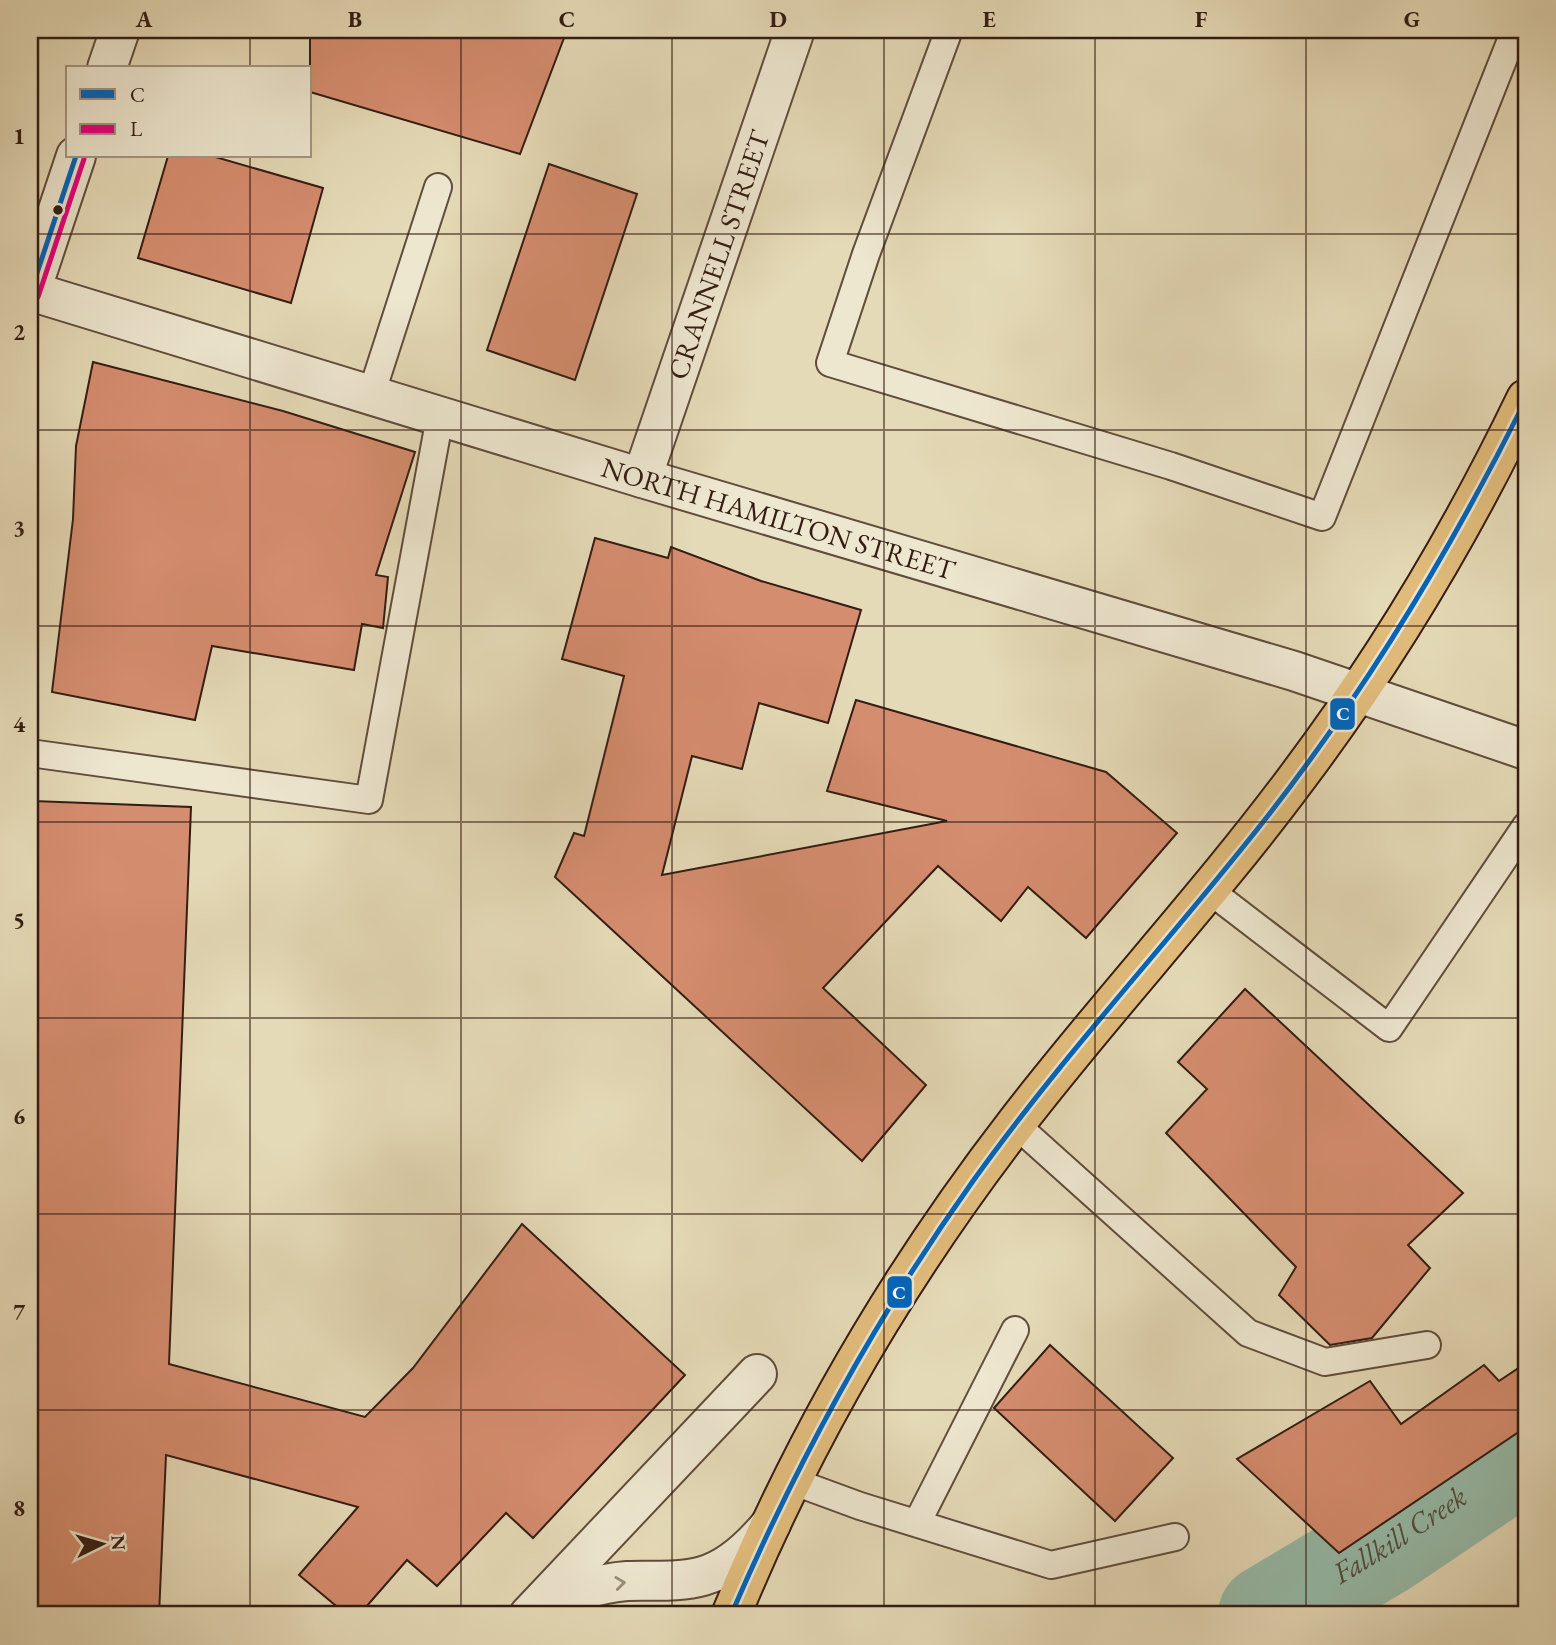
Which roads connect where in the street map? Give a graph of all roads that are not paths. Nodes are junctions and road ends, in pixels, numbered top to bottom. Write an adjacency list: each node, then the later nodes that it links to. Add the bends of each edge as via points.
1 (120, 30): 5 (street)
2 (795, 30): 12 (street, CRANNELL STREET)
3 (949, 30): 4 (lane, via 830,363 1171,466 1322,517)
4 (1515, 30)
5 (108, 66)
6 (75, 158): 8 (street)
7 (438, 187): 9 (lane)
8 (30, 292): 9 (street, NORTH HAMILTON STREET)
9 (372, 395): 11 (street, NORTH HAMILTON STREET)
10 (1526, 399): 13 (highway, via 1473,501)
11 (440, 416): 12 (street, NORTH HAMILTON STREET); 15 (lane, via 369,800)
12 (642, 478): 13 (street, NORTH HAMILTON STREET)
13 (1357, 692): 14 (street, NORTH HAMILTON STREET); 17 (highway, via 1299,776)
14 (1526, 750)
15 (30, 753)
16 (1526, 825): 17 (lane, via 1389,1028)
17 (1209, 890): 18 (highway)
18 (1016, 1124): 20 (lane, via 1248,1333 1325,1362); 22 (highway, via 891,1303)
19 (1015, 1330): 24 (lane)
20 (1427, 1345)
21 (757, 1374): 26 (street)
22 (792, 1481): 23 (highway); 24 (lane)
23 (772, 1523): 26 (street, one-way to 23, via 594,1587 704,1576 731,1563); 27 (highway)
24 (917, 1524): 25 (lane, via 1051,1565)
25 (1175, 1537)
26 (531, 1615)
27 (731, 1615)

